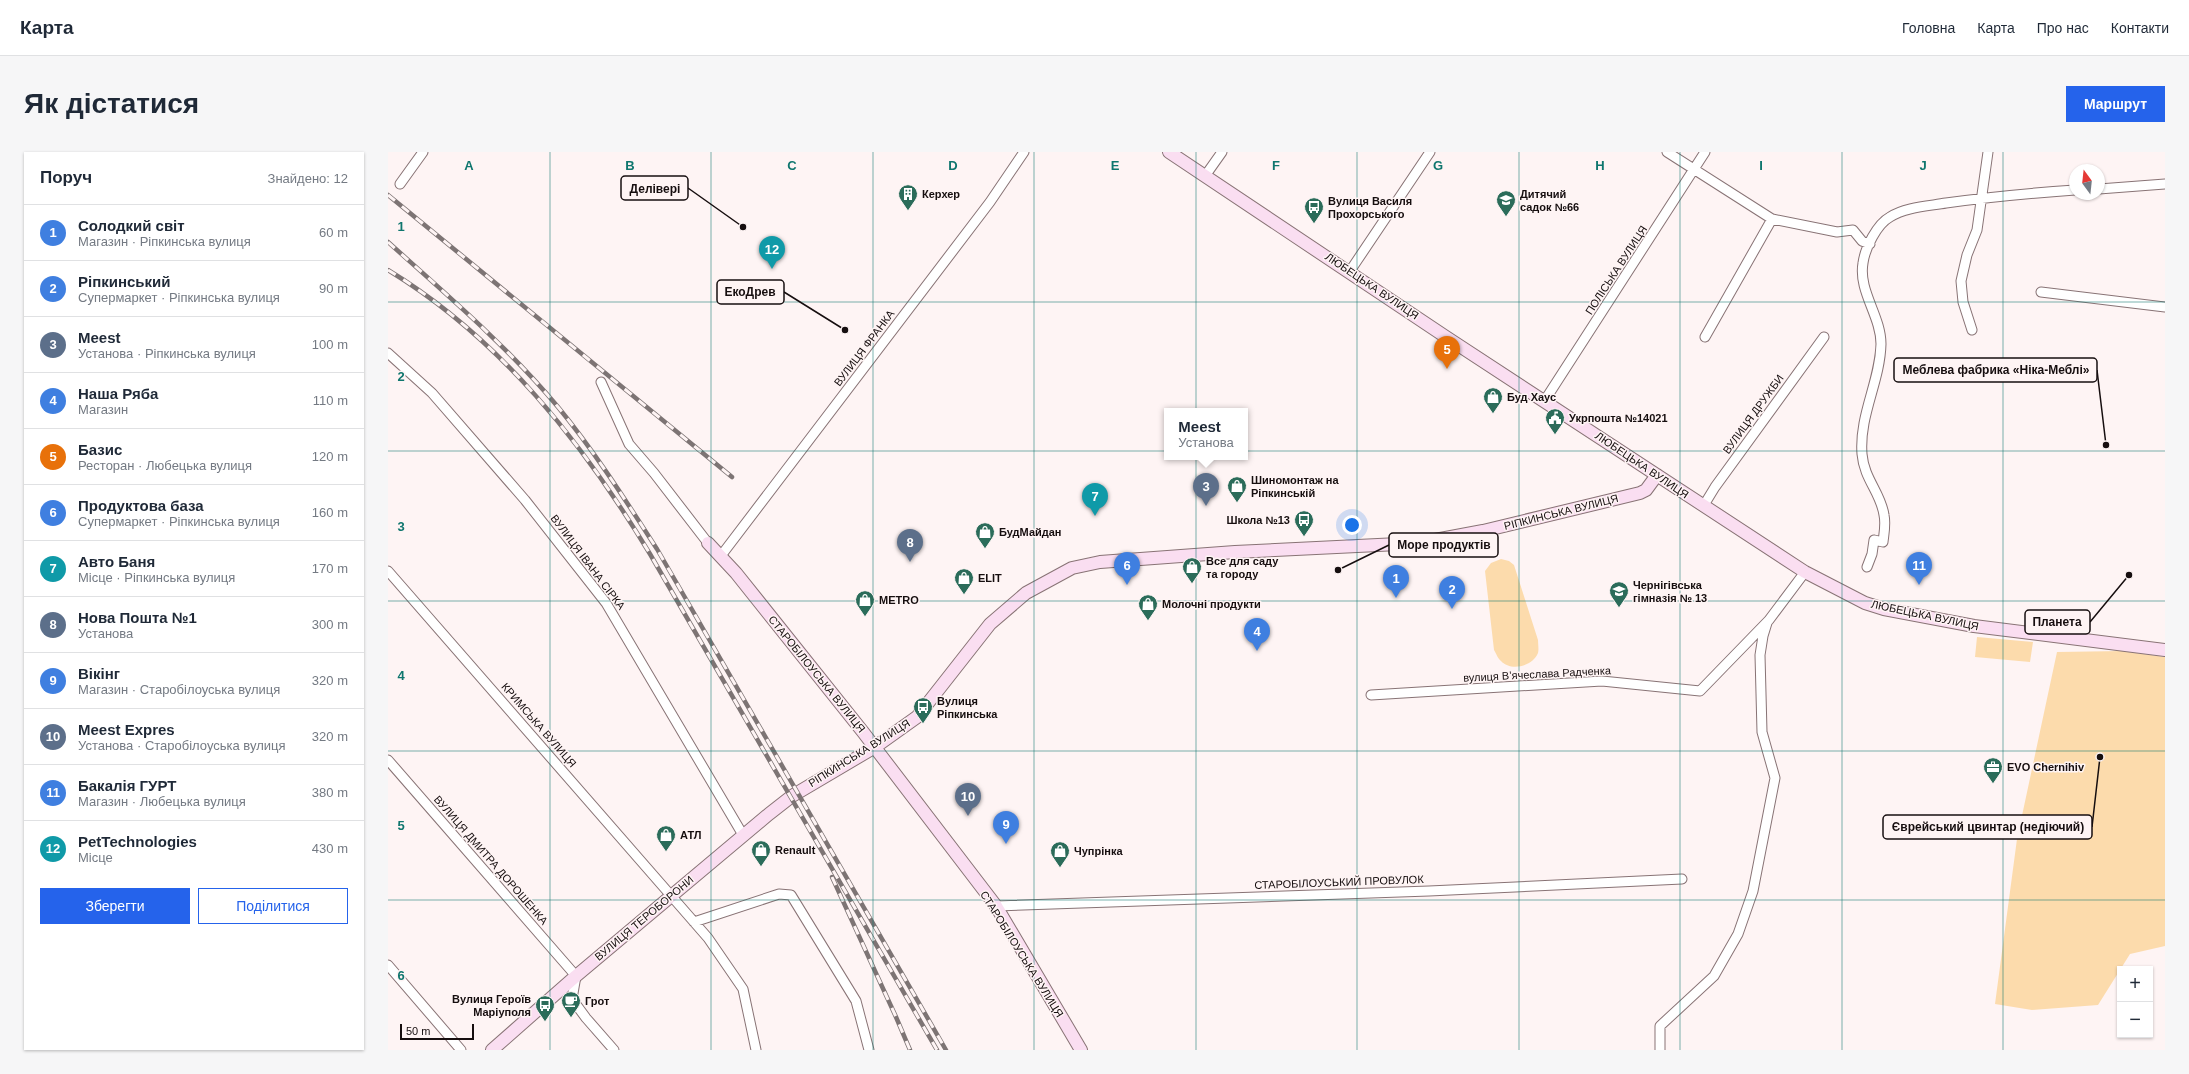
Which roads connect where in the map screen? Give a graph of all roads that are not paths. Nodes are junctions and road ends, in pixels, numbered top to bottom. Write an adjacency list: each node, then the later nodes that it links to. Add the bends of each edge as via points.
1 (423, 152): 11 (street)
2 (1024, 152): 30 (street, ВУЛИЦЯ ФРАНКА, via 990,202)
3 (1169, 152): 10 (main road, ЛЮБЕЦЬКА ВУЛИЦЯ)
4 (1222, 152): 10 (street)
5 (1430, 152): 18 (street)
6 (1667, 152): 9 (street)
7 (1705, 152): 9 (street, ПОЛІСЬКА ВУЛИЦЯ)
8 (1988, 152): 15 (street)
9 (1694, 170): 16 (street); 26 (street, ПОЛІСЬКА ВУЛИЦЯ)
10 (1205, 176): 18 (main road, ЛЮБЕЦЬКА ВУЛИЦЯ)
11 (400, 184)
12 (2165, 184): 13 (street)
13 (2105, 188)
14 (2069, 190): 15 (street)
15 (1982, 197): 17 (street, via 1924,207 1890,217); 21 (street, via 1977,230 1966,255 1961,281 1963,302)
16 (1772, 219): 17 (street, via 1837,232 1853,230); 22 (street)
17 (1866, 243): 31 (street, via 1863,281 1879,323 1880,356 1868,398 1861,451 1867,479 1881,503 1884,515 1878,541)
18 (1350, 271): 26 (main road, ЛЮБЕЦЬКА ВУЛИЦЯ, via 1446,337)
19 (2041, 292): 20 (street)
20 (2165, 307)
21 (1972, 330)
22 (1705, 337)
23 (1824, 337): 28 (street, ВУЛИЦЯ ДРУЖБИ)
24 (388, 353): 40 (street, ВУЛИЦЯ ІВАНА СІРКА, via 432,393 525,500 606,604)
25 (601, 382): 29 (street, СТАРОБІЛОУСЬКА ВУЛИЦЯ, via 628,444)
26 (1545, 400): 27 (main road, ЛЮБЕЦЬКА ВУЛИЦЯ)
27 (1657, 475): 28 (main road, ЛЮБЕЦЬКА ВУЛИЦЯ); 37 (main road, РІПКИНСЬКА ВУЛИЦЯ, via 1646,490 1640,493 1451,539 1411,544 1174,556 1100,562 1072,568 1043,583 1008,607 973,643 917,717)
28 (1704, 505): 33 (main road, ЛЮБЕЦЬКА ВУЛИЦЯ)
29 (708, 543): 30 (main road, СТАРОБІЛОУСЬКА ВУЛИЦЯ)
30 (720, 557): 37 (main road, СТАРОБІЛОУСЬКА ВУЛИЦЯ, via 736,573)
31 (1867, 567)
32 (388, 571): 42 (street, КРИМСЬКА ВУЛИЦЯ)
33 (1804, 572): 34 (street, вулиця Вʼячеслава Радченка); 35 (main road, ЛЮБЕЦЬКА ВУЛИЦЯ, via 1864,603 1884,609 1974,626)
34 (1769, 620): 36 (street, вулиця Вʼячеслава Радченка, via 1700,691 1602,681); 53 (street, вулиця Вʼячеслава Радченка, via 1760,655 1760,711 1762,732 1775,778 1753,891 1738,934 1714,976 1660,1026)
35 (2165, 650)
36 (1371, 695)
37 (874, 747): 39 (main road, РІПКИНСЬКА ВУЛИЦЯ); 43 (main road, СТАРОБІЛОУСЬКА ВУЛИЦЯ)
38 (388, 760): 46 (street, ВУЛИЦЯ ДМИТРА ДОРОШЕНКА)
39 (800, 791): 40 (main road, ВУЛИЦЯ ТЕРОБОРОНИ)
40 (743, 834): 42 (main road, ВУЛИЦЯ ТЕРОБОРОНИ)
41 (1682, 879): 43 (street, СТАРОБІЛОУСЬКИЙ ПРОВУЛОК, via 1429,891)
42 (671, 895): 44 (street, КРИМСЬКА ВУЛИЦЯ); 46 (main road, ВУЛИЦЯ ТЕРОБОРОНИ)
43 (996, 906): 52 (main road, СТАРОБІЛОУСЬКА ВУЛИЦЯ)
44 (694, 922): 50 (street, КРИМСЬКА ВУЛИЦЯ, via 743,989); 51 (street, via 779,894 791,895 856,1001)
45 (388, 965): 47 (street)
46 (576, 976): 48 (main road, ВУЛИЦЯ ТЕРОБОРОНИ); 49 (street, via 572,999)
47 (461, 1050)
48 (492, 1050)
49 (614, 1050)
50 (756, 1050)
51 (869, 1050)
52 (1081, 1050)
53 (1660, 1050)

